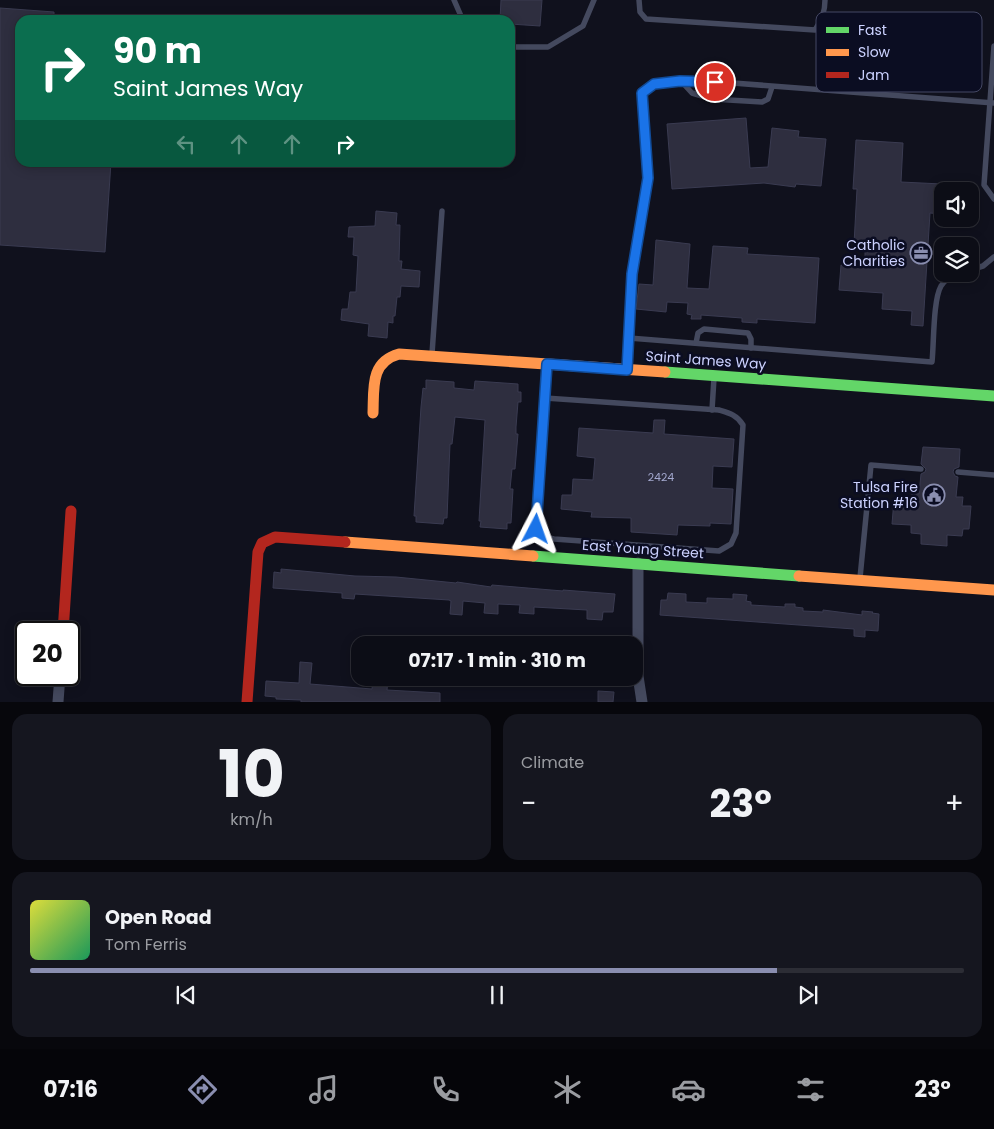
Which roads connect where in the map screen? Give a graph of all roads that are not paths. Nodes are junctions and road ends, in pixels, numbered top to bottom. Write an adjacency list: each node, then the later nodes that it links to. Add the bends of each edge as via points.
1 (454, 0): 4 (lane)
2 (594, 0): 7 (lane, via 583,26 548,47)
3 (639, 0): 5 (lane, via 640,12 646,19)
4 (461, 15)
5 (816, 29)
6 (994, 46): 12 (lane)
7 (515, 47)
8 (680, 81): 9 (lane); 9 (lane, via 692,93 712,99 762,102 768,99); 18 (lane, via 654,84 642,93 648,178 632,274)
9 (772, 86): 10 (lane)
10 (816, 89)
11 (850, 92): 12 (lane)
12 (992, 103): 13 (lane, via 984,185)
13 (994, 199)
14 (442, 210): 21 (lane)
15 (994, 257): 16 (lane)
16 (979, 267)
17 (945, 282): 20 (lane, via 937,296 932,362)
18 (629, 338): 19 (lane); 23 (lane)
19 (696, 343): 20 (lane); 20 (lane, via 698,333 704,329 748,333)
20 (751, 348)
21 (432, 356): 22 (street, Saint James Way); 28 (street, Saint James Way, via 399,354 384,358 376,374)
22 (547, 364): 23 (street, Saint James Way); 26 (lane)
23 (627, 370): 24 (street, Saint James Way)
24 (714, 376): 25 (street, Saint James Way); 27 (lane)
25 (994, 396)
26 (545, 398): 27 (lane); 27 (lane, via 536,529 540,536 719,551 731,544 736,532 743,425 733,414)
27 (712, 410)
28 (373, 413)
29 (921, 469): 34 (lane, via 871,465)
30 (958, 472): 31 (lane)
31 (994, 475)
32 (71, 511): 36 (street)
33 (638, 563): 34 (street, East Young Street); 39 (street, East Young Street, via 275,537 262,543 258,552); 40 (street, via 638,676)
34 (860, 580): 35 (street, East Young Street)
35 (994, 590)
36 (64, 621)
37 (59, 686): 38 (street)
38 (58, 702)
39 (248, 702)
40 (642, 702)

